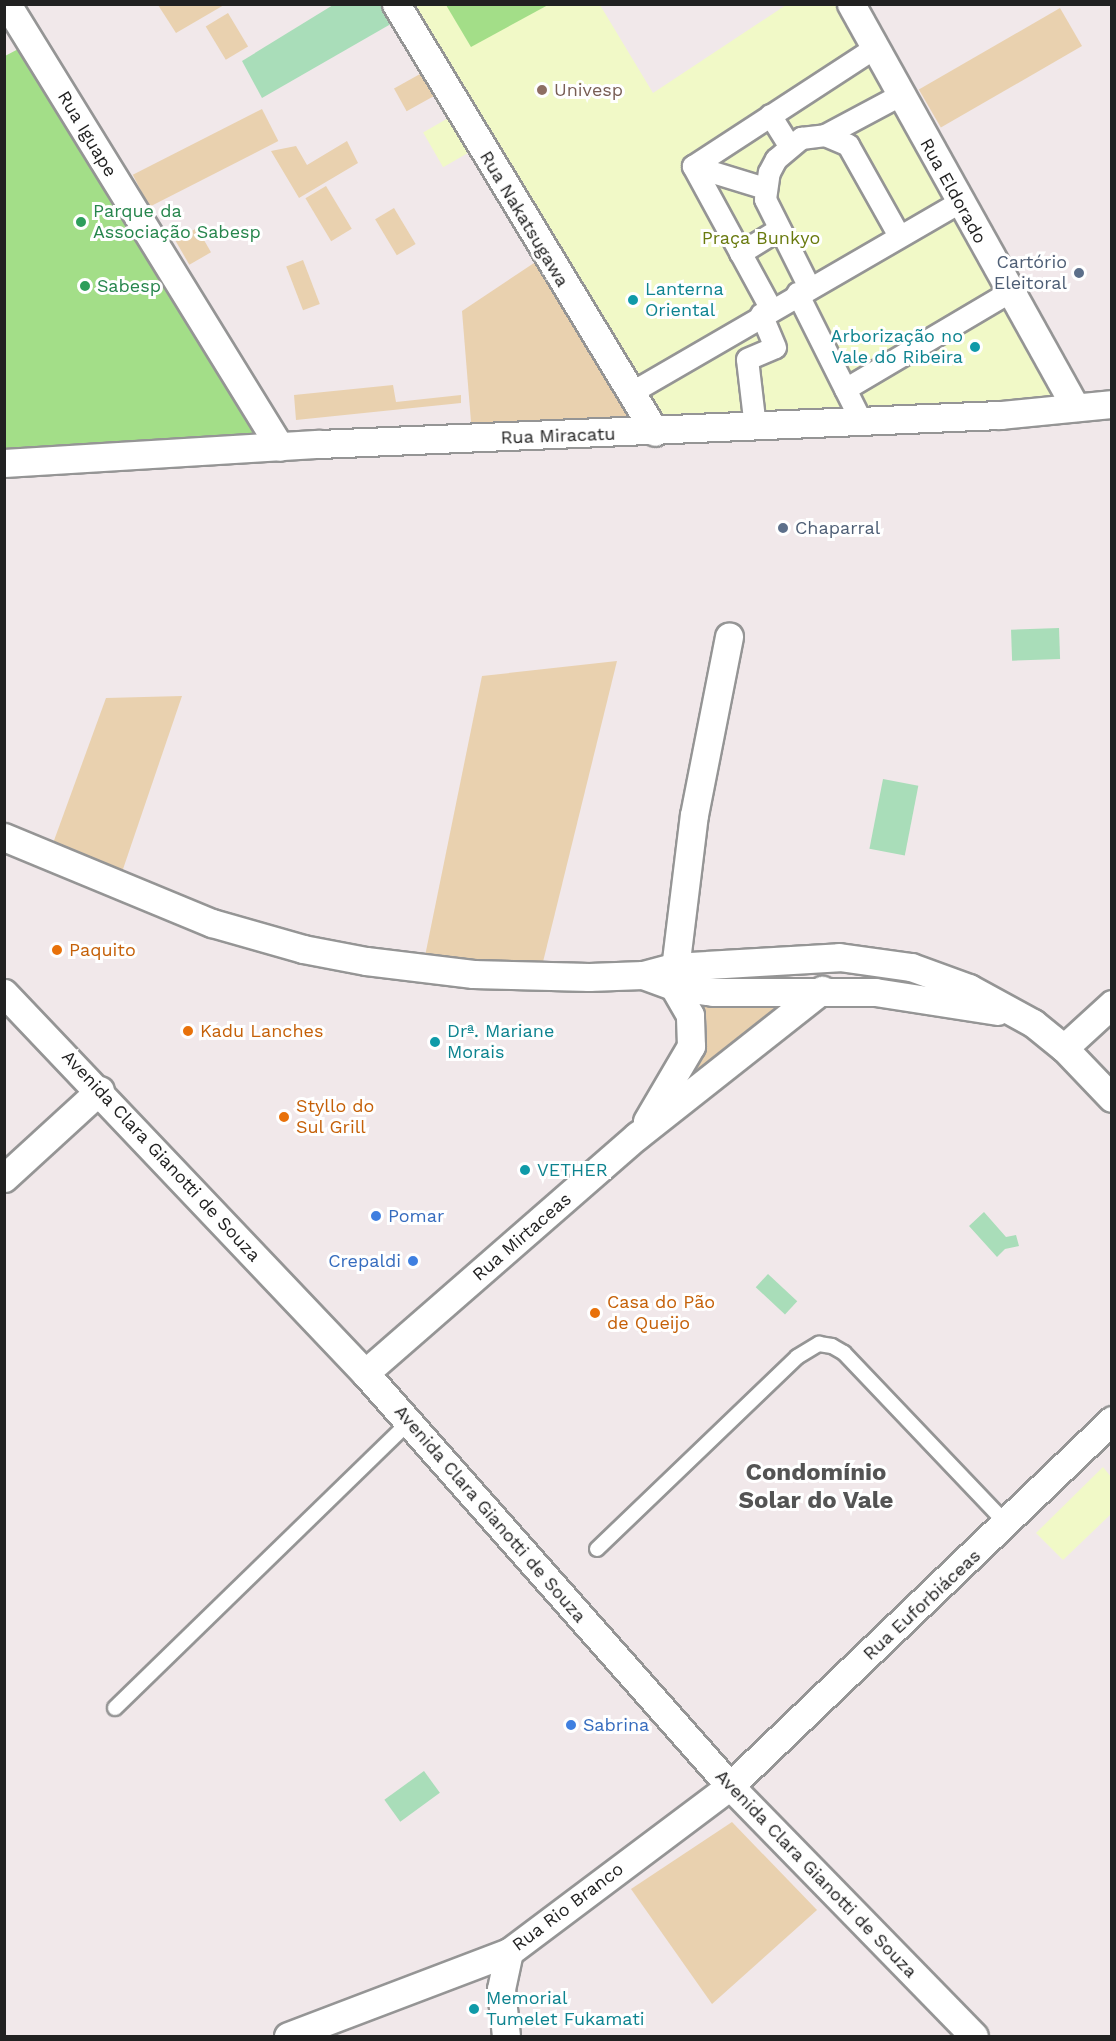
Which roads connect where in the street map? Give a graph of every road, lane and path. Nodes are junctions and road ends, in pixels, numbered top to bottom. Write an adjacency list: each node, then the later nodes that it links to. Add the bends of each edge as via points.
1 (7, 4): 25 (street, Rua Iguape)
2 (396, 4): 19 (street, Rua Nakatsugawa)
3 (850, 4): 4 (street, Rua Eldorado)
4 (874, 48): 5 (street, Rua Eldorado); 6 (street)
5 (900, 95): 7 (street); 11 (street, Rua Eldorado)
6 (770, 116): 8 (street); 9 (street)
7 (825, 135): 8 (street, via 812,135); 13 (street, via 848,145 855,154)
8 (789, 146): 10 (street, via 776,159)
9 (693, 166): 10 (street); 14 (street)
10 (765, 188): 12 (street, via 765,199)
11 (959, 202): 13 (street); 16 (street, Rua Eldorado)
12 (779, 229): 14 (street); 15 (street)
13 (898, 234): 15 (street)
14 (740, 253): 17 (street)
15 (803, 290): 17 (street); 18 (street)
16 (1009, 292): 18 (street); 21 (street, Rua Eldorado)
17 (766, 311): 19 (street); 23 (street, via 775,348 747,359)
18 (845, 389): 22 (street)
19 (630, 393): 24 (street, Rua Nakatsugawa)
20 (1112, 405): 21 (street, Rua Miracatu)
21 (1075, 408): 22 (street, Rua Miracatu)
22 (861, 422): 23 (street, Rua Miracatu)
23 (755, 427): 24 (street, Rua Miracatu)
24 (655, 432): 25 (street, Rua Miracatu)
25 (280, 447): 26 (street, Rua Miracatu)
26 (4, 463)
27 (729, 636): 30 (street, via 694,815)
28 (4, 837): 30 (street, via 160,904 303,949 473,974)
29 (822, 958): 30 (street); 31 (street); 34 (street, via 855,958 911,967 969,988)
30 (673, 977): 31 (street, via 726,992); 38 (street, via 690,1016 691,1046)
31 (822, 990): 34 (street, via 875,992); 38 (street, Rua Mirtaceas)
32 (4, 993): 36 (street, Avenida Clara Gianotti de Souza)
33 (1112, 1004): 35 (street)
34 (1014, 1013): 35 (street)
35 (1064, 1048): 37 (street)
36 (100, 1090): 39 (street); 40 (street, Avenida Clara Gianotti de Souza)
37 (1112, 1098)
38 (637, 1136): 40 (street, Rua Mirtaceas)
39 (4, 1178)
40 (365, 1373): 42 (street, Avenida Clara Gianotti de Souza)
41 (1112, 1420): 43 (street, Rua Euforbiáceas)
42 (409, 1422): 45 (lane); 46 (street, Avenida Clara Gianotti de Souza)
43 (1007, 1524): 44 (lane, via 844,1353 819,1344 797,1357); 46 (street, Rua Euforbiáceas)
44 (597, 1549)
45 (115, 1708)
46 (730, 1786): 47 (street, Rua Rio Branco); 50 (street, Avenida Clara Gianotti de Souza)
47 (509, 1952): 48 (street, Rua Rio Branco); 49 (street, via 501,1989)
48 (288, 2037)
49 (506, 2037)
50 (974, 2037)

